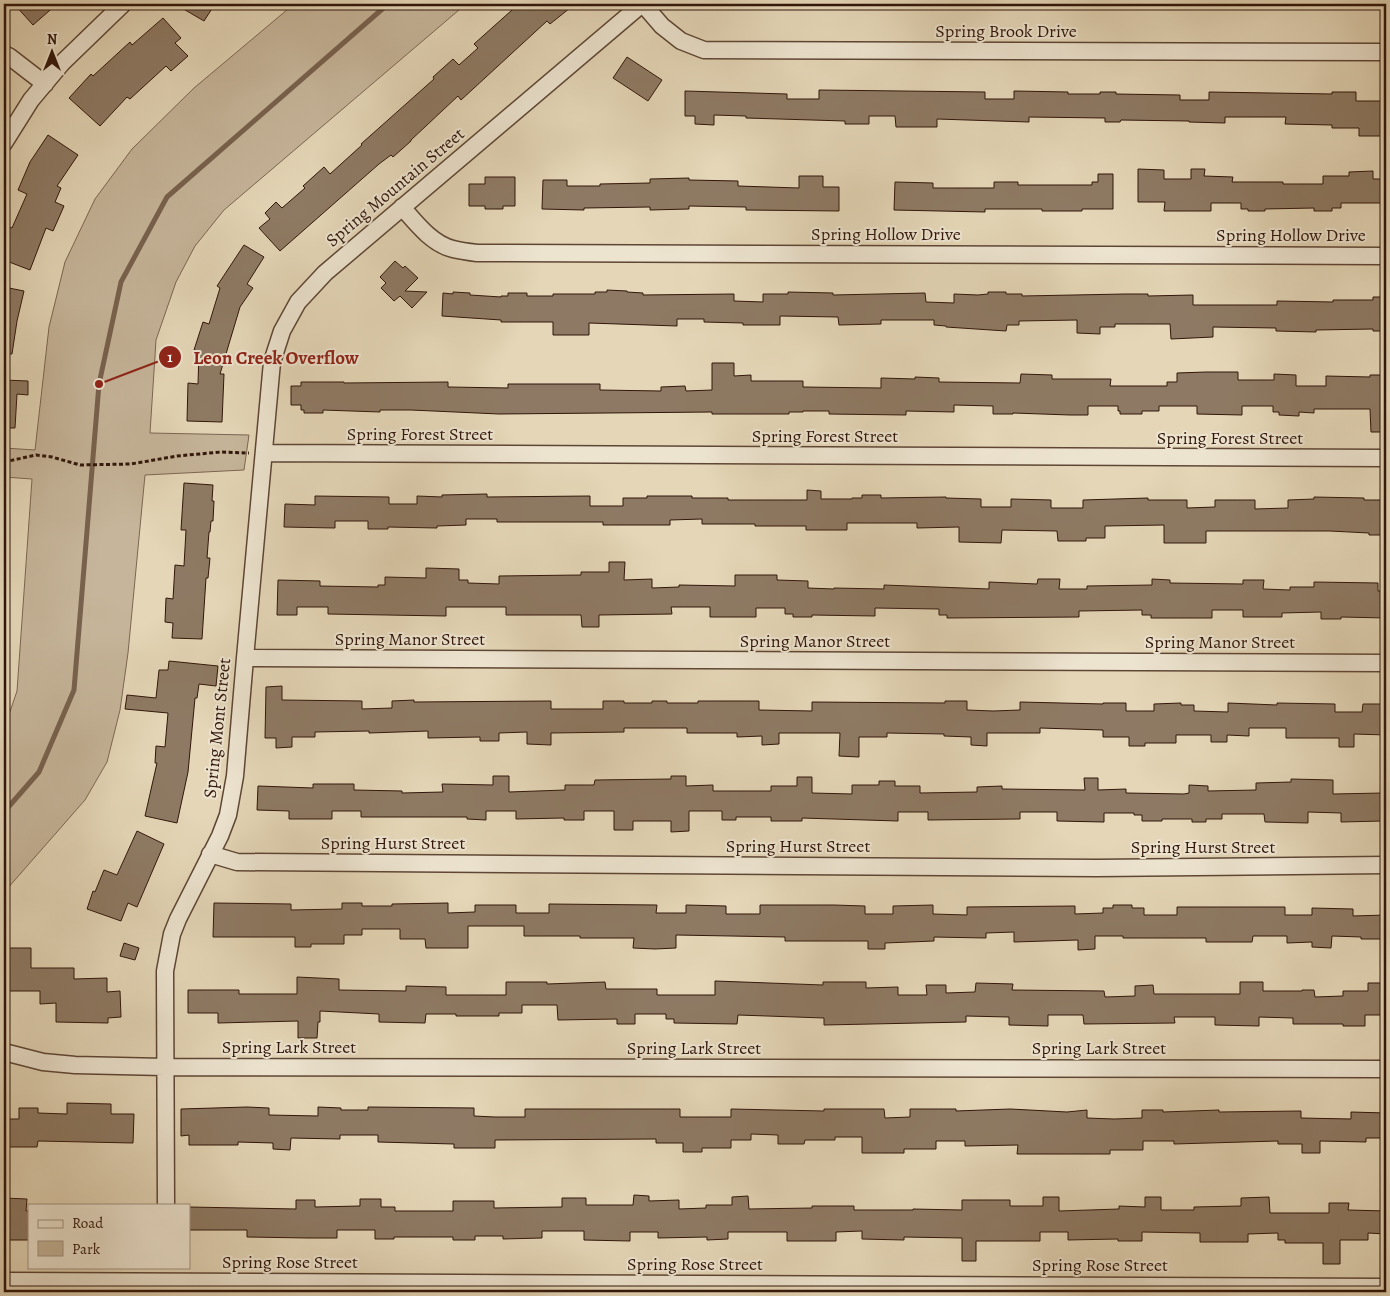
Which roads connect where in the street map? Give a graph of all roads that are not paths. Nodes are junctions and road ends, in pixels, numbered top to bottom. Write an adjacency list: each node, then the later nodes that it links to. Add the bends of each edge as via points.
1 (123, 4): 5 (street)
2 (642, 4): 3 (street, Spring Brook Drive, via 681,41 704,50); 7 (street, Spring Mountain Street)
3 (1386, 52)
4 (4, 54): 5 (street)
5 (45, 84): 6 (street)
6 (4, 143)
7 (402, 207): 8 (street, Spring Hollow Drive, via 438,243 477,253); 9 (street, Spring Mountain Street, via 324,273 298,302 282,331 272,362)
8 (1386, 256)
9 (264, 453): 10 (street, Spring Forest Street); 11 (street, Spring Mont Street)
10 (1386, 458)
11 (244, 658): 12 (street, Spring Manor Street); 13 (street, Spring Mont Street, via 235,776 228,815)
12 (1386, 663)
13 (210, 854): 14 (street, Spring Hurst Street, via 237,862 1087,868); 16 (street, Spring Mont Street, via 172,934 165,971)
14 (1386, 865)
15 (4, 1052): 16 (street, Spring Lark Street, via 75,1066)
16 (164, 1067): 17 (street, Spring Lark Street); 18 (street, Spring Mont Street)
17 (1386, 1068)
18 (166, 1204)
19 (166, 1280): 20 (street, Spring Rose Street); 21 (street, Spring Rose Street)
20 (4, 1281)
21 (1386, 1287)

